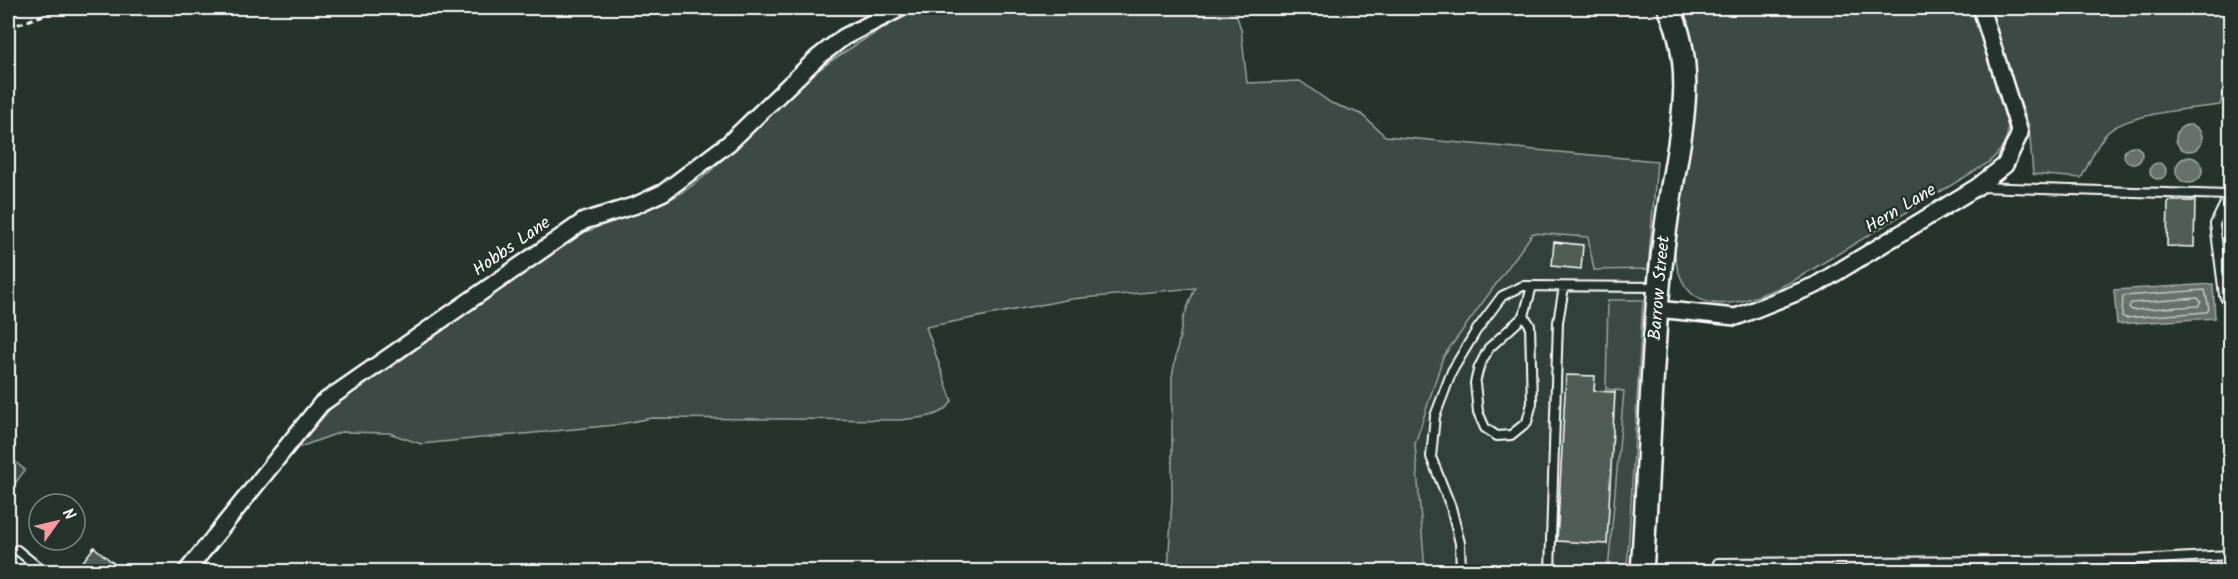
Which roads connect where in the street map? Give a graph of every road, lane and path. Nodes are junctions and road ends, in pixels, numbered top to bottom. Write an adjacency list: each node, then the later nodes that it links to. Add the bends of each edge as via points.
1 (63, 8): 5 (path)
2 (902, 8): 19 (street, Hobbs Lane, via 844,37 729,143 664,192 584,221 321,404)
3 (1670, 8): 10 (main road, Barrow Street, via 1686,63)
4 (1981, 8): 6 (street, Hern Lane, via 2020,133 2005,165)
5 (8, 28)
6 (1977, 187): 7 (lane); 12 (street, Hern Lane, via 1816,285 1770,305 1736,317)
7 (2229, 195): 11 (lane, via 2215,224 2224,295)
8 (1532, 286): 9 (lane); 13 (lane); 20 (lane, via 1502,296 1452,371 1435,416 1431,457 1451,507 1460,543)
9 (1564, 287): 10 (lane); 21 (lane, via 1558,322)
10 (1659, 287): 12 (main road, Barrow Street)
11 (2230, 307)
12 (1657, 309): 22 (main road, Barrow Street)
13 (1524, 316): 13 (lane, via 1489,348 1474,383 1481,420 1497,436 1511,435 1527,422 1532,403 1530,325)
14 (17, 550): 18 (lane)
15 (2230, 555): 16 (lane)
16 (2016, 561): 17 (lane); 23 (lane)
17 (1718, 562)
18 (44, 572)
19 (186, 572)
20 (1461, 572)
21 (1550, 572)
22 (1642, 572)
23 (2016, 572)

